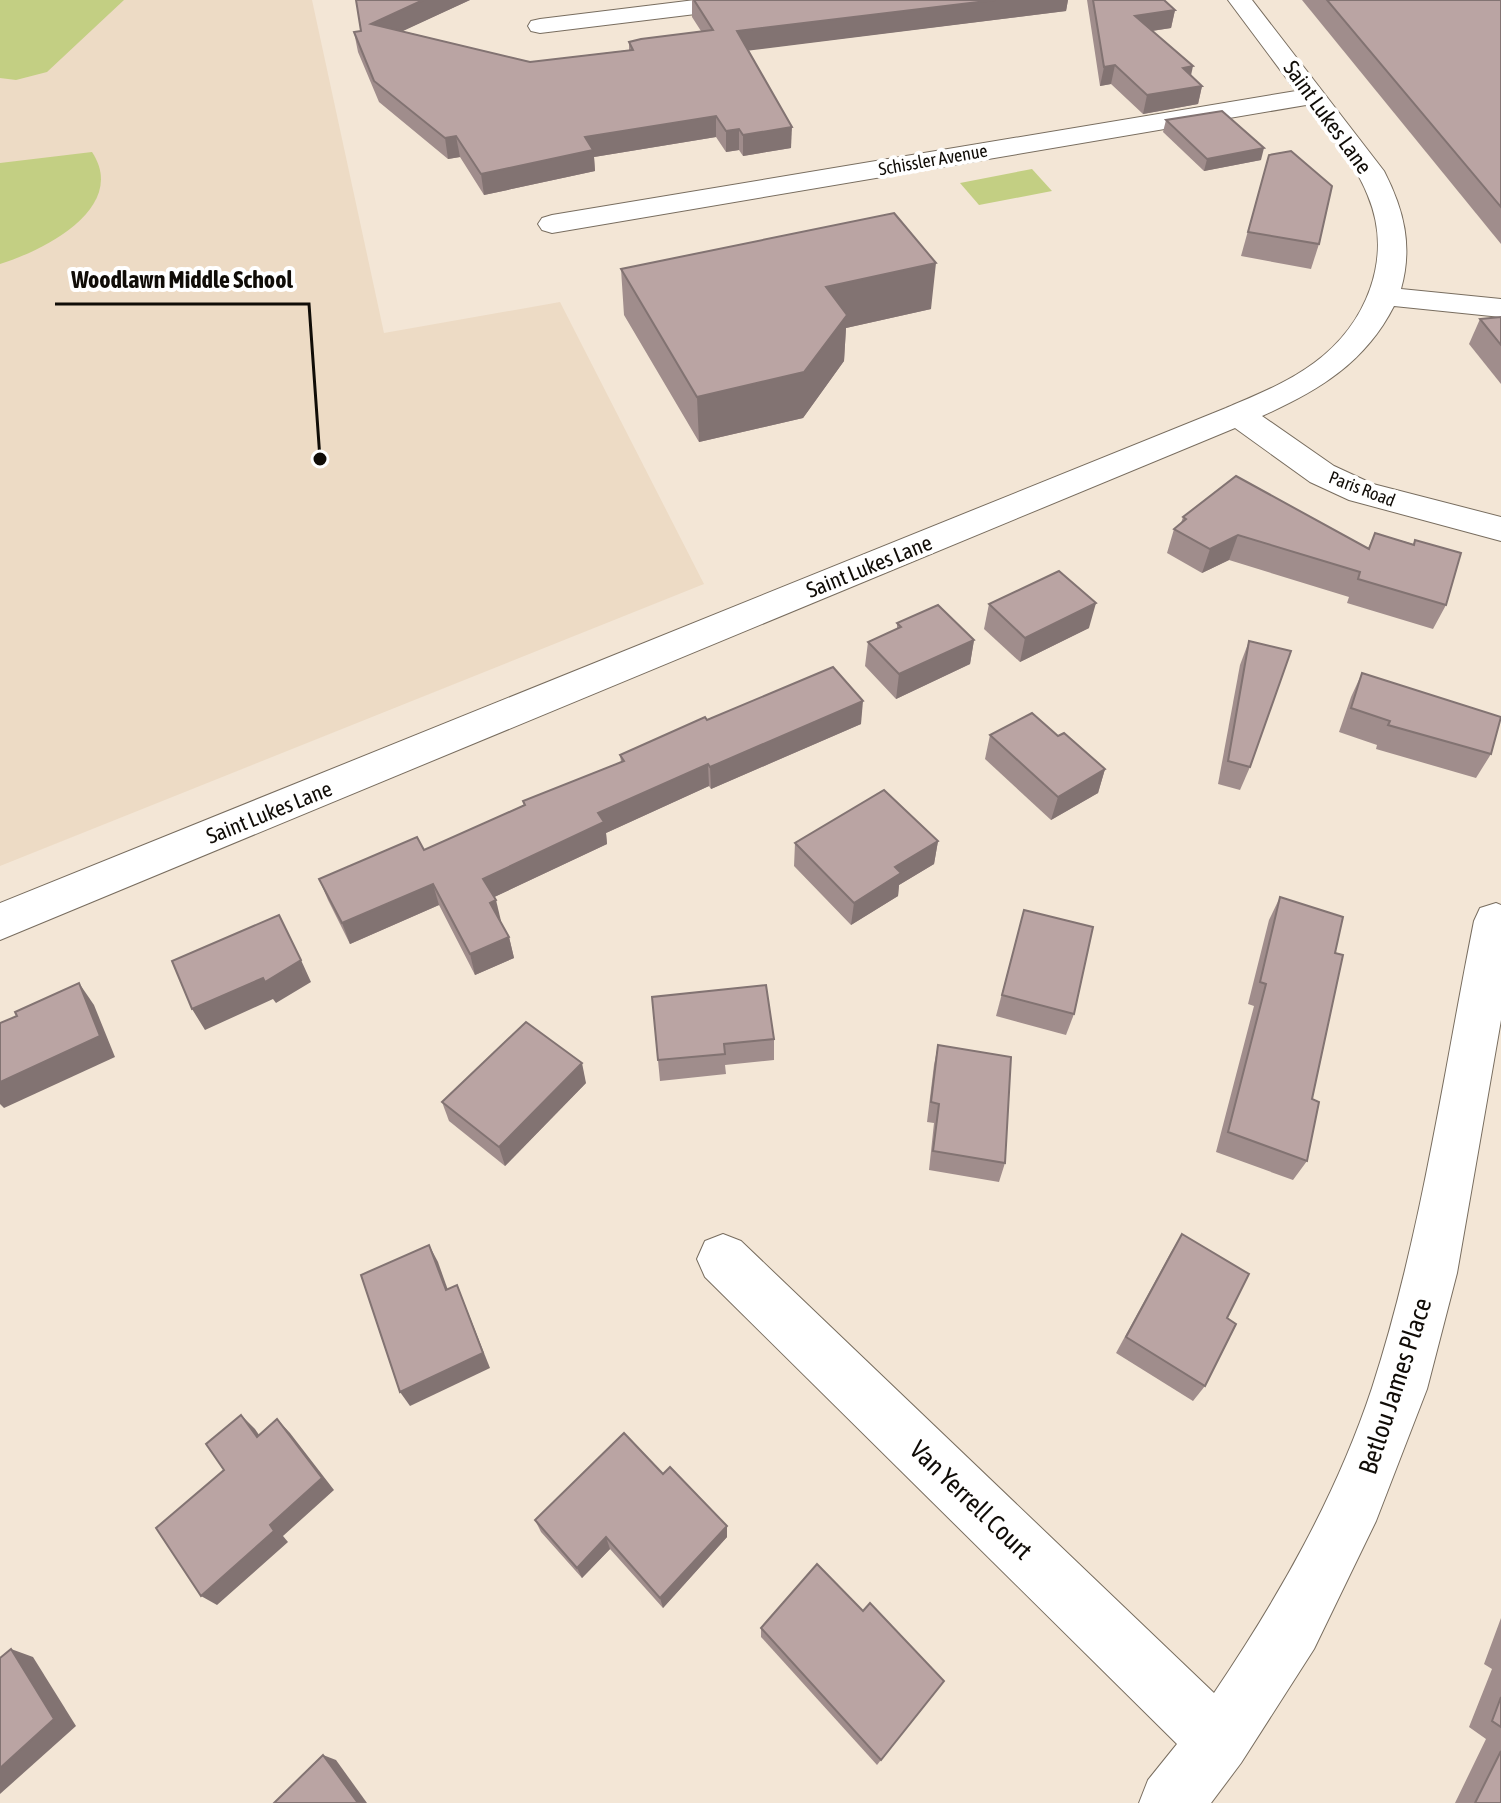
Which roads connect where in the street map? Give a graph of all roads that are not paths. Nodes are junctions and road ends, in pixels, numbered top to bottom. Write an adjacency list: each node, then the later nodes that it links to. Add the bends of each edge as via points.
1 (753, 0): 3 (street)
2 (1240, 0): 4 (street, Saint Lukes Lane)
3 (540, 26)
4 (1314, 96): 5 (street, Schissler Avenue); 6 (street, Saint Lukes Lane, via 1370,171 1388,210 1395,250)
5 (552, 224)
6 (1384, 296): 7 (street); 8 (street, Saint Lukes Lane, via 1366,331 1333,364)
7 (1501, 308)
8 (1238, 415): 9 (street, Paris Road, via 1322,474 1361,492); 11 (street, Saint Lukes Lane)
9 (1501, 529)
10 (1496, 921): 13 (street, Betlou James Place, via 1431,1273 1399,1389 1356,1501 1293,1628)
11 (0, 922)
12 (723, 1259): 13 (street, Van Yerrell Court)
13 (1219, 1741): 14 (street, Betlou James Place)
14 (1171, 1803)

